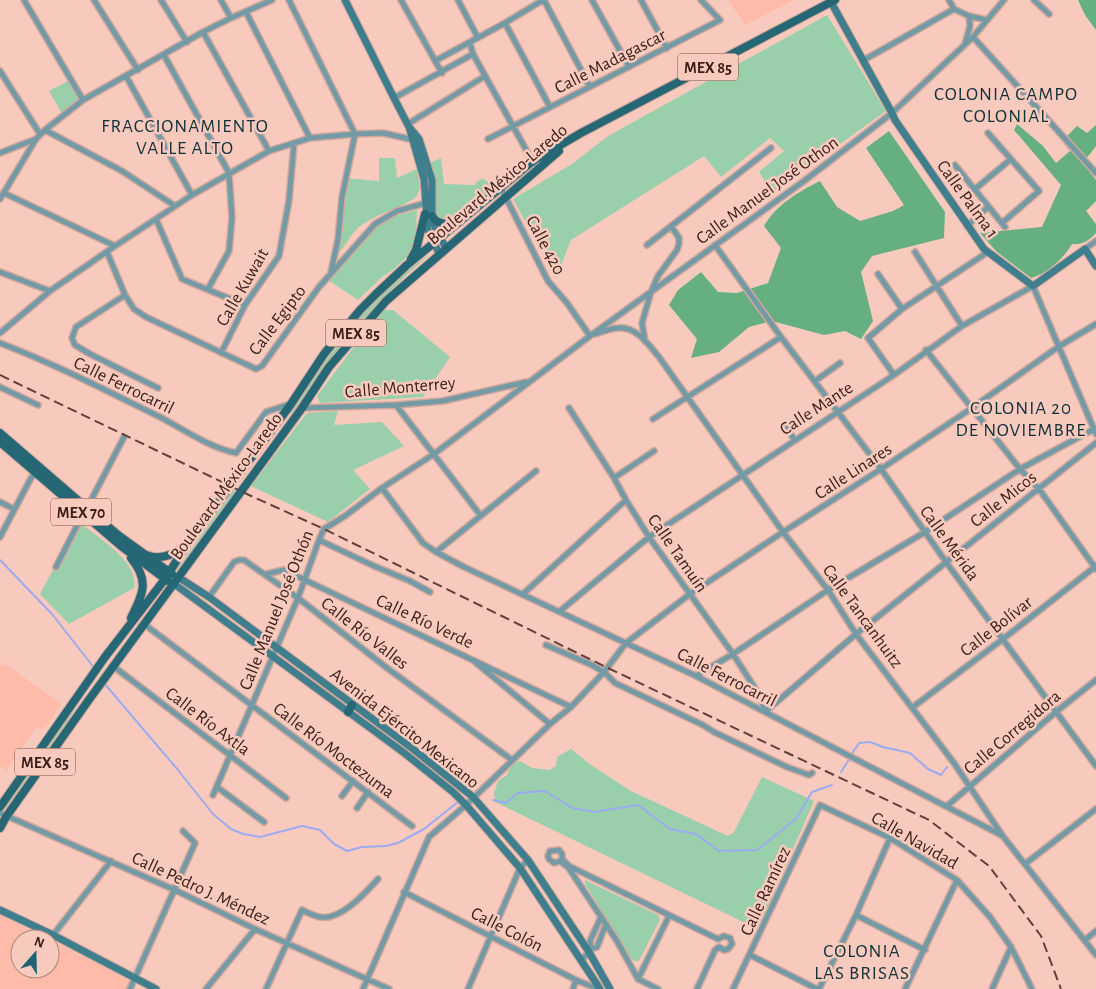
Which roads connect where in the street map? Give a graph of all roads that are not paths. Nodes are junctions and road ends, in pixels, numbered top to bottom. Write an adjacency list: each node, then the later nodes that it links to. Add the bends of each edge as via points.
1 (24, 0): 44 (street)
2 (94, 0): 37 (street)
3 (161, 0): 28 (street)
4 (221, 0): 22 (street)
5 (272, 0): 19 (street)
6 (289, 0): 50 (street)
7 (345, 0): 43 (main road)
8 (401, 0): 35 (street)
9 (458, 0): 27 (street)
10 (543, 0): 24 (street); 42 (street)
11 (592, 0): 36 (street)
12 (641, 0): 31 (street)
13 (701, 0): 31 (street, Calle Madagascar, via 720,20)
14 (949, 0): 18 (street)
15 (1004, 0): 23 (street, Calle Manuel José Othon)
16 (1034, 0): 20 (street)
17 (833, 1): 34 (main road, Calle Palma 1); 60 (main road, Boulevard México-Laredo / MEX 85, via 581,133)
18 (954, 9): 21 (street); 34 (street)
19 (246, 12): 22 (street); 52 (street)
20 (1049, 14)
21 (969, 16): 23 (street); 30 (street)
22 (231, 18): 25 (street)
23 (987, 20): 26 (street, Calle Manuel José Othon)
24 (505, 23): 27 (street); 45 (street)
25 (203, 32): 28 (street); 57 (street)
26 (973, 37): 30 (street, Calle Manuel José Othon); 63 (street)
27 (478, 38): 29 (street)
28 (187, 42): 33 (street)
29 (470, 43): 32 (street); 35 (street)
30 (965, 44): 46 (street, Calle Manuel José Othon)
31 (668, 48): 36 (street, Calle Madagascar)
32 (473, 54): 39 (street); 41 (street)
33 (164, 55): 37 (street); 62 (street)
34 (864, 60): 46 (main road, Calle Palma 1)
35 (435, 61): 39 (street)
36 (629, 67): 42 (street, Calle Madagascar)
37 (138, 70): 40 (street)
38 (0, 71): 49 (street)
39 (442, 72): 43 (street)
40 (126, 76): 44 (street); 67 (street)
41 (485, 76): 47 (street); 48 (street)
42 (590, 87): 45 (street, Calle Madagascar)
43 (394, 98): 47 (main road)
44 (83, 100): 49 (street)
45 (550, 107): 48 (street, Calle Madagascar)
46 (892, 113): 77 (main road, Calle Palma 1); 81 (street, Calle Manuel José Othon)
47 (408, 125): 54 (main road)
48 (512, 126): 53 (street, Calle Madagascar); 60 (street)
49 (40, 134): 58 (street); 66 (street); 71 (street, via 122,171)
50 (355, 134): 52 (street); 54 (street, via 383,133); 92 (street)
51 (988, 134): 59 (street)
52 (310, 138): 55 (street)
53 (488, 139)
54 (416, 140): 70 (main road); 73 (main road, via 432,180)
55 (294, 144): 57 (street); 100 (street, Calle Kuwait, via 279,256)
56 (771, 148): 76 (street)
57 (269, 151): 62 (street)
58 (0, 154)
59 (1011, 159): 65 (street); 72 (street, via 1039,191 1003,225)
60 (535, 165): 64 (main road, Boulevard México-Laredo / MEX 85); 68 (main road, Boulevard México-Laredo / MEX 85)
61 (955, 165): 65 (street)
62 (229, 173): 67 (street); 96 (street, via 232,218 229,251)
63 (1096, 173)
64 (501, 188): 68 (street, Calle 420); 75 (main road, Boulevard México-Laredo / MEX 85)
65 (974, 190): 72 (street)
66 (4, 193): 69 (street); 82 (street)
67 (192, 195): 71 (street)
68 (505, 197): 83 (main road, Boulevard México-Laredo / MEX 85); 105 (street, Calle 420, via 548,281)
69 (0, 199)
70 (426, 203): 73 (main road); 92 (street, Calle Egipto, via 397,211 375,224)
71 (175, 206): 74 (street)
72 (988, 207): 77 (street)
73 (428, 215): 75 (main road, via 450,226); 78 (main road); 89 (main road)
74 (156, 219): 82 (street); 96 (street, via 182,279)
75 (460, 222): 78 (main road, Boulevard México-Laredo / MEX 85)
76 (671, 226): 80 (street); 98 (street, via 679,244)
77 (967, 226): 87 (main road, Calle Palma 1)
78 (437, 241): 83 (main road); 88 (main road); 89 (main road, Boulevard México-Laredo / MEX 85)
79 (1096, 241): 84 (street, Calle Mante)
80 (647, 245)
81 (716, 245): 98 (street, Calle Manuel José Othon); 106 (street, Calle Mérida)
82 (115, 246): 85 (street)
83 (446, 248): 88 (main road, Boulevard México-Laredo / MEX 85)
84 (1085, 249): 90 (main road); 95 (main road, Calle Mante)
85 (107, 252): 97 (street); 99 (street, Calle Egipto)
86 (915, 252): 94 (street)
87 (988, 252): 94 (street); 95 (main road, Calle Palma 1)
88 (439, 253): 122 (main road, Boulevard México-Laredo / MEX 85, via 358,331 329,366)
89 (407, 265): 119 (main road, Boulevard México-Laredo / MEX 85, via 360,310 324,354)
90 (1096, 266)
91 (0, 272): 97 (street)
92 (331, 274): 111 (street, Calle Egipto, via 262,366 256,369)
93 (878, 274): 101 (street)
94 (938, 285): 101 (street); 103 (street)
95 (1033, 286): 103 (street, Calle Mante); 109 (street)
96 (208, 289): 100 (street)
97 (50, 291): 104 (street)
98 (651, 292): 105 (street, Calle Manuel José Othon); 107 (street, via 642,323)
99 (125, 295): 111 (street, Calle Egipto, via 134,309 146,317); 117 (street, via 76,328 72,338 75,345 90,354)
100 (245, 305): 111 (street, Calle Kuwait)
101 (902, 309): 113 (street, via 868,338)
102 (1096, 324): 109 (street, Calle Linares)
103 (962, 326): 110 (street, Calle Mante)
104 (0, 333)
105 (590, 336): 107 (street, Calle Tancanhuitz, via 618,328 631,329); 115 (street, Calle Manuel José Othon)
106 (781, 337): 114 (street, Calle Mérida); 118 (street)
107 (645, 342): 118 (street, Calle Tancanhuitz)
108 (0, 343): 119 (street, Calle Ferrocarril, via 109,391 227,451 236,452 266,412)
109 (1058, 347): 124 (street, Calle Linares); 128 (street)
110 (926, 350): 113 (street, Calle Mante); 124 (street)
111 (221, 353)
112 (840, 363): 114 (street)
113 (894, 375): 125 (street, Calle Mante)
114 (815, 381): 125 (street, Calle Mérida)
115 (528, 382): 121 (street, Calle Monterrey, via 443,401); 135 (street, Calle Manuel José Othón)
116 (0, 387): 120 (street)
117 (158, 388)
118 (687, 396): 126 (street); 140 (street, Calle Tancanhuitz)
119 (291, 404): 155 (main road, Boulevard México-Laredo / MEX 85)
120 (38, 405)
121 (396, 405): 122 (street, Calle Monterrey); 135 (street)
122 (302, 408): 163 (main road, Boulevard México-Laredo / MEX 85)
123 (569, 408): 141 (street, Calle Tamuín)
124 (972, 408): 136 (street, Calle Linares); 137 (street)
125 (837, 411): 131 (street, Calle Mante); 136 (street, Calle Mérida)
126 (653, 419)
127 (785, 426): 131 (street)
128 (1095, 430): 137 (street)
129 (0, 433): 138 (main road, MEX 70)
130 (124, 436): 147 (street)
131 (794, 439): 140 (street, Calle Mante)
132 (0, 442): 138 (main road, MEX 70)
133 (1096, 443): 143 (street, Calle Micos)
134 (654, 452): 141 (street)
135 (434, 454): 142 (street, Calle Manuel José Othón); 148 (street)
136 (881, 469): 149 (street, Calle Linares); 150 (street, Calle Mérida)
137 (1020, 469): 143 (street); 150 (street)
138 (38, 470): 146 (street); 147 (main road, MEX 70)
139 (536, 471): 148 (street)
140 (742, 474): 149 (street, Calle Tancanhuitz); 152 (street, Calle Mante)
141 (614, 478): 144 (street, Calle Tamuín)
142 (382, 488): 153 (street, Calle Manuel José Othón, via 324,529); 157 (street, Calle Ferrocarril, via 423,543)
143 (1039, 489): 158 (street, Calle Micos); 159 (street)
144 (626, 500): 152 (street, Calle Tamuín); 167 (street)
145 (0, 502): 146 (street)
146 (14, 509): 151 (street)
147 (85, 511): 154 (main road, MEX 70); 156 (main road, MEX 70); 160 (street)
148 (481, 516): 157 (street)
149 (783, 532): 165 (street, Calle Tancanhuitz); 168 (street, Calle Linares)
150 (925, 532): 158 (street, Calle Mérida); 165 (street)
151 (0, 537)
152 (649, 537): 168 (street, Calle Tamuín); 171 (street, Calle Mante)
153 (318, 540): 164 (street, Calle Manuel José Othón); 166 (street)
154 (122, 546): 162 (main road, MEX 70); 174 (main road, via 141,573 143,594)
155 (186, 546): 156 (main road, via 158,557); 162 (main road, Boulevard México-Laredo / MEX 85)
156 (139, 552): 162 (main road, MEX 70)
157 (436, 552): 167 (street, Calle Ferrocarril)
158 (946, 562): 173 (street, Calle Micos); 175 (street, Calle Mérida)
159 (1096, 567): 175 (street, Calle Bolívar)
160 (56, 568)
161 (266, 574): 164 (street, Calle Río Verde, via 284,570); 169 (street, Calle Río Valles, via 244,560 234,562); 170 (street, Calle Río Valles)
162 (167, 576): 163 (main road, MEX 70); 174 (main road, Boulevard México-Laredo / MEX 85)
163 (175, 580): 169 (main road, Avenida Ejército Mexicano); 172 (main road, Boulevard México-Laredo / MEX 85); 180 (main road, Avenida Ejército Mexicano)
164 (304, 580): 170 (street, Calle Manuel José Othón); 181 (street, Calle Río Verde)
165 (828, 590): 173 (street, Calle Tancanhuitz); 179 (street)
166 (430, 592)
167 (523, 594): 171 (street, Calle Ferrocarril)
168 (690, 594): 176 (street, Calle Linares); 179 (street, Calle Tamuín)
169 (210, 598): 178 (main road, Avenida Ejército Mexicano)
170 (298, 598): 178 (street, Calle Manuel José Othón); 194 (street, Calle Río Valles)
171 (560, 612): 176 (street, Calle Ferrocarril)
172 (144, 624): 182 (main road, Boulevard México-Laredo / MEX 85); 186 (street, Calle Río Moctezuma)
173 (856, 634): 188 (street, Calle Tancanhuitz); 191 (street, Calle Micos)
174 (121, 636): 207 (main road, Boulevard México-Laredo / MEX 85)
175 (1003, 639): 188 (street, Calle Bolívar); 190 (street, Calle Mérida)
176 (626, 644): 183 (street, Calle Linares); 184 (street, Calle Ferrocarril)
177 (546, 645): 183 (street)
178 (276, 647): 180 (street, Calle Manuel José Othón); 189 (main road, Avenida Ejército Mexicano)
179 (733, 654): 184 (street); 191 (street, Calle Tamuín, via 760,696)
180 (273, 656): 186 (street, Calle Manuel José Othón); 189 (main road, Avenida Ejército Mexicano)
181 (468, 657): 187 (street, Calle Río Verde); 192 (street)
182 (112, 667): 193 (street, Calle Río Axtla); 211 (main road, Boulevard México-Laredo / MEX 85)
183 (604, 672): 187 (street, Calle Linares); 196 (street, via 614,683 714,732 787,767 809,775)
184 (696, 676): 191 (street, Calle Ferrocarril)
185 (1096, 680): 190 (street, Calle Corregidora)
186 (252, 706): 193 (street, Calle Manuel José Othón); 197 (street, Calle Río Moctezuma)
187 (571, 707): 192 (street, Calle Linares)
188 (913, 707): 198 (street, Calle Tancanhuitz)
189 (350, 709): 204 (main road, Avenida Ejército Mexicano, via 413,749); 205 (main road, Avenida Ejército Mexicano)
190 (1057, 711): 195 (street, Calle Mérida); 198 (street, Calle Corregidora)
191 (765, 712): 208 (street, Calle Ferrocarril)
192 (550, 724): 194 (street, Calle Linares)
193 (231, 755): 199 (street, Calle Manuel José Othón); 203 (street, Calle Río Axtla)
194 (512, 760): 204 (street, Calle Linares)
195 (1096, 766)
196 (812, 773)
197 (353, 781): 200 (street, Calle Río Moctezuma); 202 (street)
198 (970, 786): 208 (street, Calle Corregidora); 216 (street, Calle Tancanhuitz)
199 (217, 788): 201 (street, Calle Manuel José Othón); 212 (street)
200 (368, 792): 209 (street); 213 (street, Calle Río Moctezuma)
201 (213, 796)
202 (342, 796)
203 (286, 798)
204 (473, 798): 205 (street, Calle Linares); 218 (main road, Avenida Ejército Mexicano)
205 (466, 804): 221 (main road, Avenida Ejército Mexicano); 225 (street, Calle Linares, via 429,838)
206 (820, 805): 217 (street, Calle Navidad); 243 (street, Calle Ramírez)
207 (0, 806)
208 (947, 806): 216 (street, Calle Ferrocarril)
209 (357, 808)
210 (1096, 809): 220 (street)
211 (3, 815): 214 (main road, Boulevard México-Laredo / MEX 85); 219 (street, Calle Pedro J. Méndez)
212 (264, 822)
213 (412, 826)
214 (0, 828)
215 (183, 831): 224 (street, via 195,843)
216 (1002, 835): 220 (street, Calle Tancanhuitz)
217 (890, 838): 223 (street, Calle Navidad); 227 (street)
218 (528, 860): 221 (street); 241 (main road, Avenida Ejército Mexicano)
219 (111, 861): 224 (street, Calle Pedro J. Méndez); 232 (street)
220 (1025, 864): 237 (street, Calle Tancanhuitz)
221 (520, 868): 235 (street); 244 (main road, Avenida Ejército Mexicano)
222 (378, 879): 238 (street, via 354,904 333,916 321,918 302,910)
223 (957, 880): 239 (street, Calle Navidad); 240 (street)
224 (175, 890): 233 (street, Calle Pedro J. Méndez); 245 (street)
225 (404, 892): 235 (street, Calle Colón); 246 (street, Calle Linares)
226 (0, 910): 231 (main road)
227 (856, 914): 240 (street); 263 (street)
228 (669, 916): 229 (street, via 569,866 559,850 550,851 551,862 560,861 568,867); 247 (street); 261 (street, via 718,939 728,936 731,941 728,949 715,950)
229 (601, 917): 230 (street); 241 (street, via 590,941)
230 (606, 924): 241 (street, via 597,947); 247 (street)
231 (40, 929)
232 (58, 929)
233 (256, 929): 238 (street, Calle Pedro J. Méndez); 252 (street)
234 (1096, 931): 237 (street)
235 (490, 935): 248 (street, Calle Colón); 256 (street)
236 (60, 939): 245 (main road)
237 (1085, 940): 242 (street, Calle Tancanhuitz)
238 (287, 943): 246 (street, Calle Pedro J. Méndez); 253 (street)
239 (1011, 947): 249 (street); 266 (street, Calle Navidad)
240 (925, 950): 264 (street)
241 (590, 951): 244 (street); 259 (main road, Avenida Ejército Mexicano)
242 (1096, 955)
243 (750, 956): 262 (street, Calle Ramírez); 263 (street)
244 (582, 960): 258 (main road, Avenida Ejército Mexicano)
245 (134, 978): 250 (street); 251 (main road)
246 (367, 979): 254 (street, Calle Linares); 255 (street, Calle Pedro J. Méndez)
247 (638, 979): 260 (street)
248 (576, 980): 257 (street); 258 (street, Calle Colón)
249 (993, 987): 265 (street)
250 (130, 989)
251 (156, 989)
252 (206, 989)
253 (266, 989)
254 (363, 989)
255 (390, 989)
256 (468, 989)
257 (573, 989)
258 (599, 989)
259 (610, 989)
260 (658, 989)
261 (697, 989)
262 (734, 989)
263 (818, 989)
264 (905, 989)
265 (1001, 989)
266 (1032, 989)

